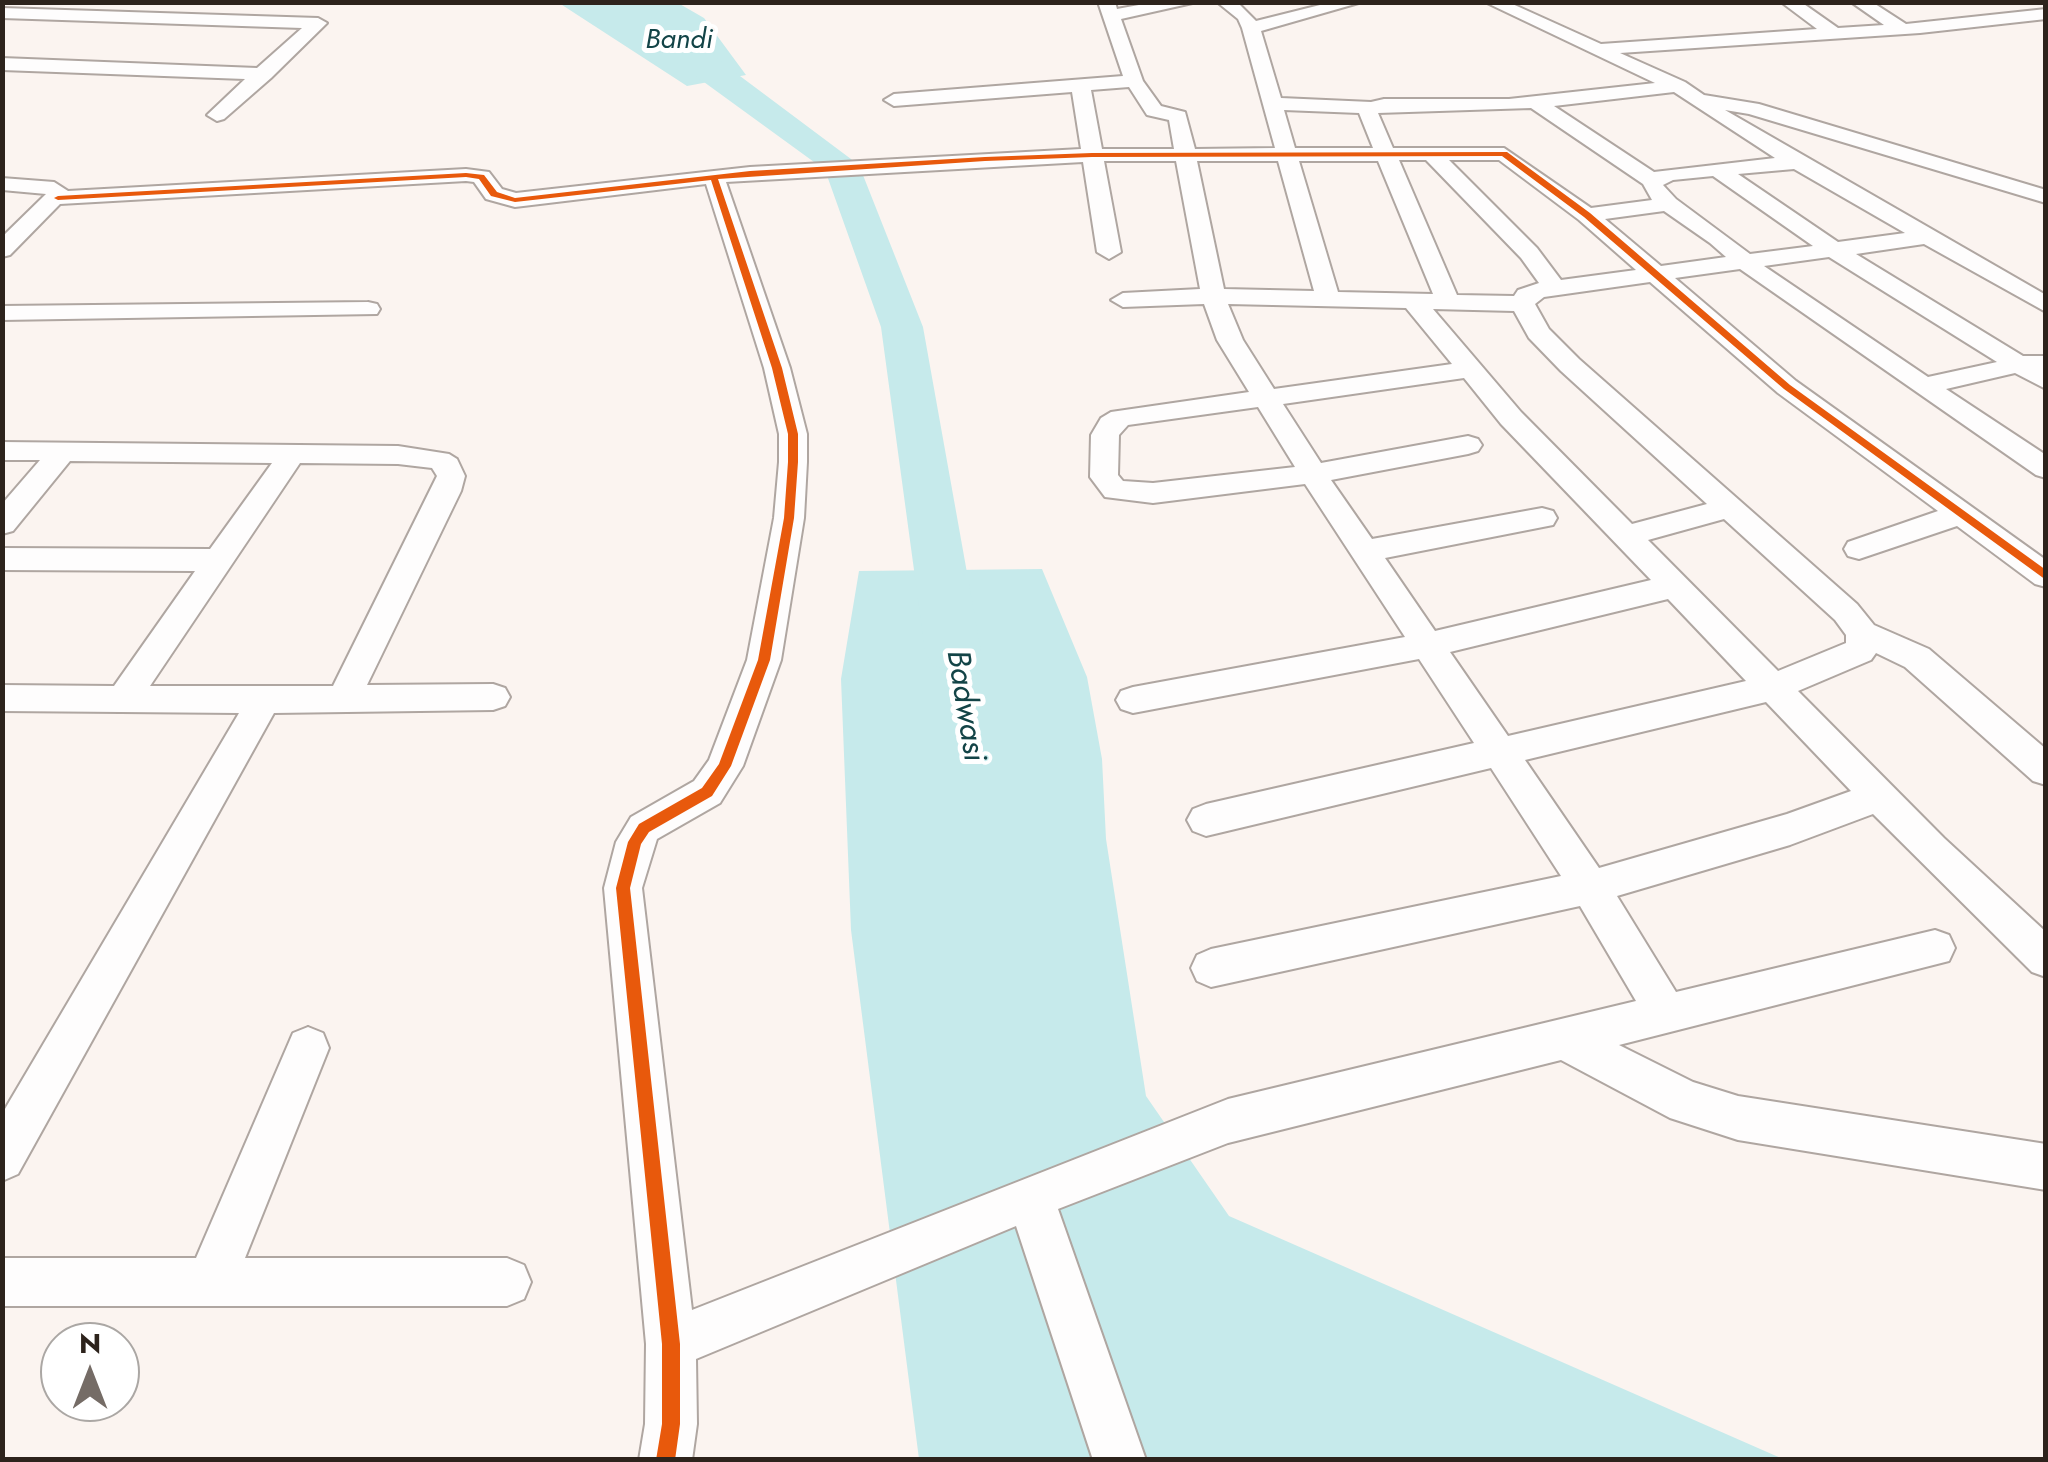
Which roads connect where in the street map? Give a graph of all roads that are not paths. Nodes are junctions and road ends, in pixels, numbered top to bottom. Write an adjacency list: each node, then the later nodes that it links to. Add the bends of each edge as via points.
1 (1188, 2): 8 (street)
2 (1225, 2): 13 (street)
3 (1354, 2): 13 (street)
4 (1493, 2): 18 (street)
5 (1789, 2): 16 (street)
6 (1859, 2): 14 (street)
7 (2008, 2): 11 (street)
8 (1108, 9): 21 (street)
9 (1947, 9): 12 (street)
10 (2, 13): 20 (street, via 318,23)
11 (2039, 15): 12 (street)
12 (1972, 23): 14 (street)
13 (1251, 28): 27 (street)
14 (1902, 29): 16 (street)
15 (2, 30): 17 (street)
16 (1834, 33): 18 (street)
17 (228, 34)
18 (1596, 48): 23 (street)
19 (2, 64): 20 (street)
20 (264, 74): 29 (street)
21 (1134, 81): 22 (street); 31 (street, via 1154,112 1178,116)
22 (1081, 86): 24 (street); 30 (street)
23 (1678, 86): 25 (street); 26 (street)
24 (894, 100)
25 (1701, 100): 35 (street); 40 (street, via 1752,108)
26 (1535, 102): 28 (street); 38 (street)
27 (1273, 104): 28 (street); 33 (street)
28 (1370, 108): 34 (street)
29 (216, 114)
30 (1092, 154): 31 (street); 37 (street); 46 (street)
31 (1187, 155): 33 (street); 51 (street)
32 (1432, 155): 34 (street); 43 (street, via 1510,156); 50 (street)
33 (1288, 156): 34 (street); 52 (street)
34 (1387, 156): 55 (street)
35 (1797, 162): 36 (street); 44 (street)
36 (1718, 170): 38 (street); 47 (street)
37 (732, 175): 41 (street, via 515,200 494,194 482,177 466,175); 108 (street, via 793,462 764,660 726,766 707,792 644,828 623,888)
38 (1652, 181): 42 (street)
39 (2, 184): 41 (street, via 54,188)
40 (2046, 197)
41 (58, 198): 45 (street)
42 (1668, 204): 43 (street); 48 (street)
43 (1587, 215): 49 (street)
44 (1926, 237): 47 (street); 57 (street)
45 (6, 243)
46 (1110, 252)
47 (1837, 252): 48 (street); 60 (street)
48 (1747, 263): 49 (street); 63 (street)
49 (1654, 276): 50 (street); 72 (street, via 1787,387)
50 (1555, 289): 56 (street, via 1532,292)
51 (1213, 296): 52 (street); 53 (street); 64 (street, via 1230,340)
52 (1328, 299): 54 (street)
53 (1124, 300)
54 (1412, 301): 55 (street); 61 (street)
55 (1448, 302): 56 (street)
56 (1523, 304): 71 (street, via 1538,332 1570,365)
57 (2046, 306)
58 (368, 309): 59 (street)
59 (2, 313)
60 (2034, 361): 62 (street); 63 (street)
61 (1467, 370): 64 (street); 75 (street)
62 (2046, 381)
63 (1923, 386): 69 (street)
64 (1266, 398): 70 (street); 70 (street, via 1115,421 1104,435 1106,482 1115,490 1153,493)
65 (1468, 446): 70 (street)
66 (2, 450): 67 (street)
67 (63, 451): 68 (street); 74 (street)
68 (293, 454): 79 (street); 87 (street, via 422,457 447,465 451,476)
69 (2046, 469)
70 (1313, 474): 77 (street)
71 (1729, 508): 75 (street); 82 (street)
72 (1960, 514): 76 (street); 80 (street)
73 (1542, 518): 77 (street)
74 (2, 524)
75 (1626, 536): 81 (street)
76 (1859, 549)
77 (1364, 551): 83 (street)
78 (2, 559): 79 (street)
79 (219, 560): 88 (street)
80 (2046, 576)
81 (1674, 586): 83 (street); 84 (street)
82 (1862, 633): 84 (street, via 1864,646 1851,658); 92 (street, via 1917,658)
83 (1428, 645): 90 (street); 91 (street)
84 (1774, 687): 91 (street); 93 (street)
85 (493, 696): 87 (street)
86 (2, 698): 88 (street)
87 (344, 698): 89 (street)
88 (123, 699): 89 (street)
89 (264, 700): 102 (street)
90 (1133, 700)
91 (1499, 750): 94 (street); 95 (street)
92 (2046, 771)
93 (1879, 796): 95 (street); 97 (street)
94 (1206, 820)
95 (1590, 887): 98 (street); 99 (street)
96 (1935, 948): 99 (street)
97 (2046, 958)
98 (1211, 968)
99 (1666, 1014): 100 (street)
100 (1563, 1039): 103 (street, via 1686,1102 1738,1118); 104 (street, via 1228,1122)
101 (308, 1048): 107 (street)
102 (2, 1158)
103 (2046, 1167)
104 (1042, 1192): 108 (street); 110 (street)
105 (2, 1282): 107 (street)
106 (507, 1282): 107 (street)
107 (210, 1283)
108 (671, 1344): 109 (street)
109 (664, 1460)
110 (1120, 1460)

